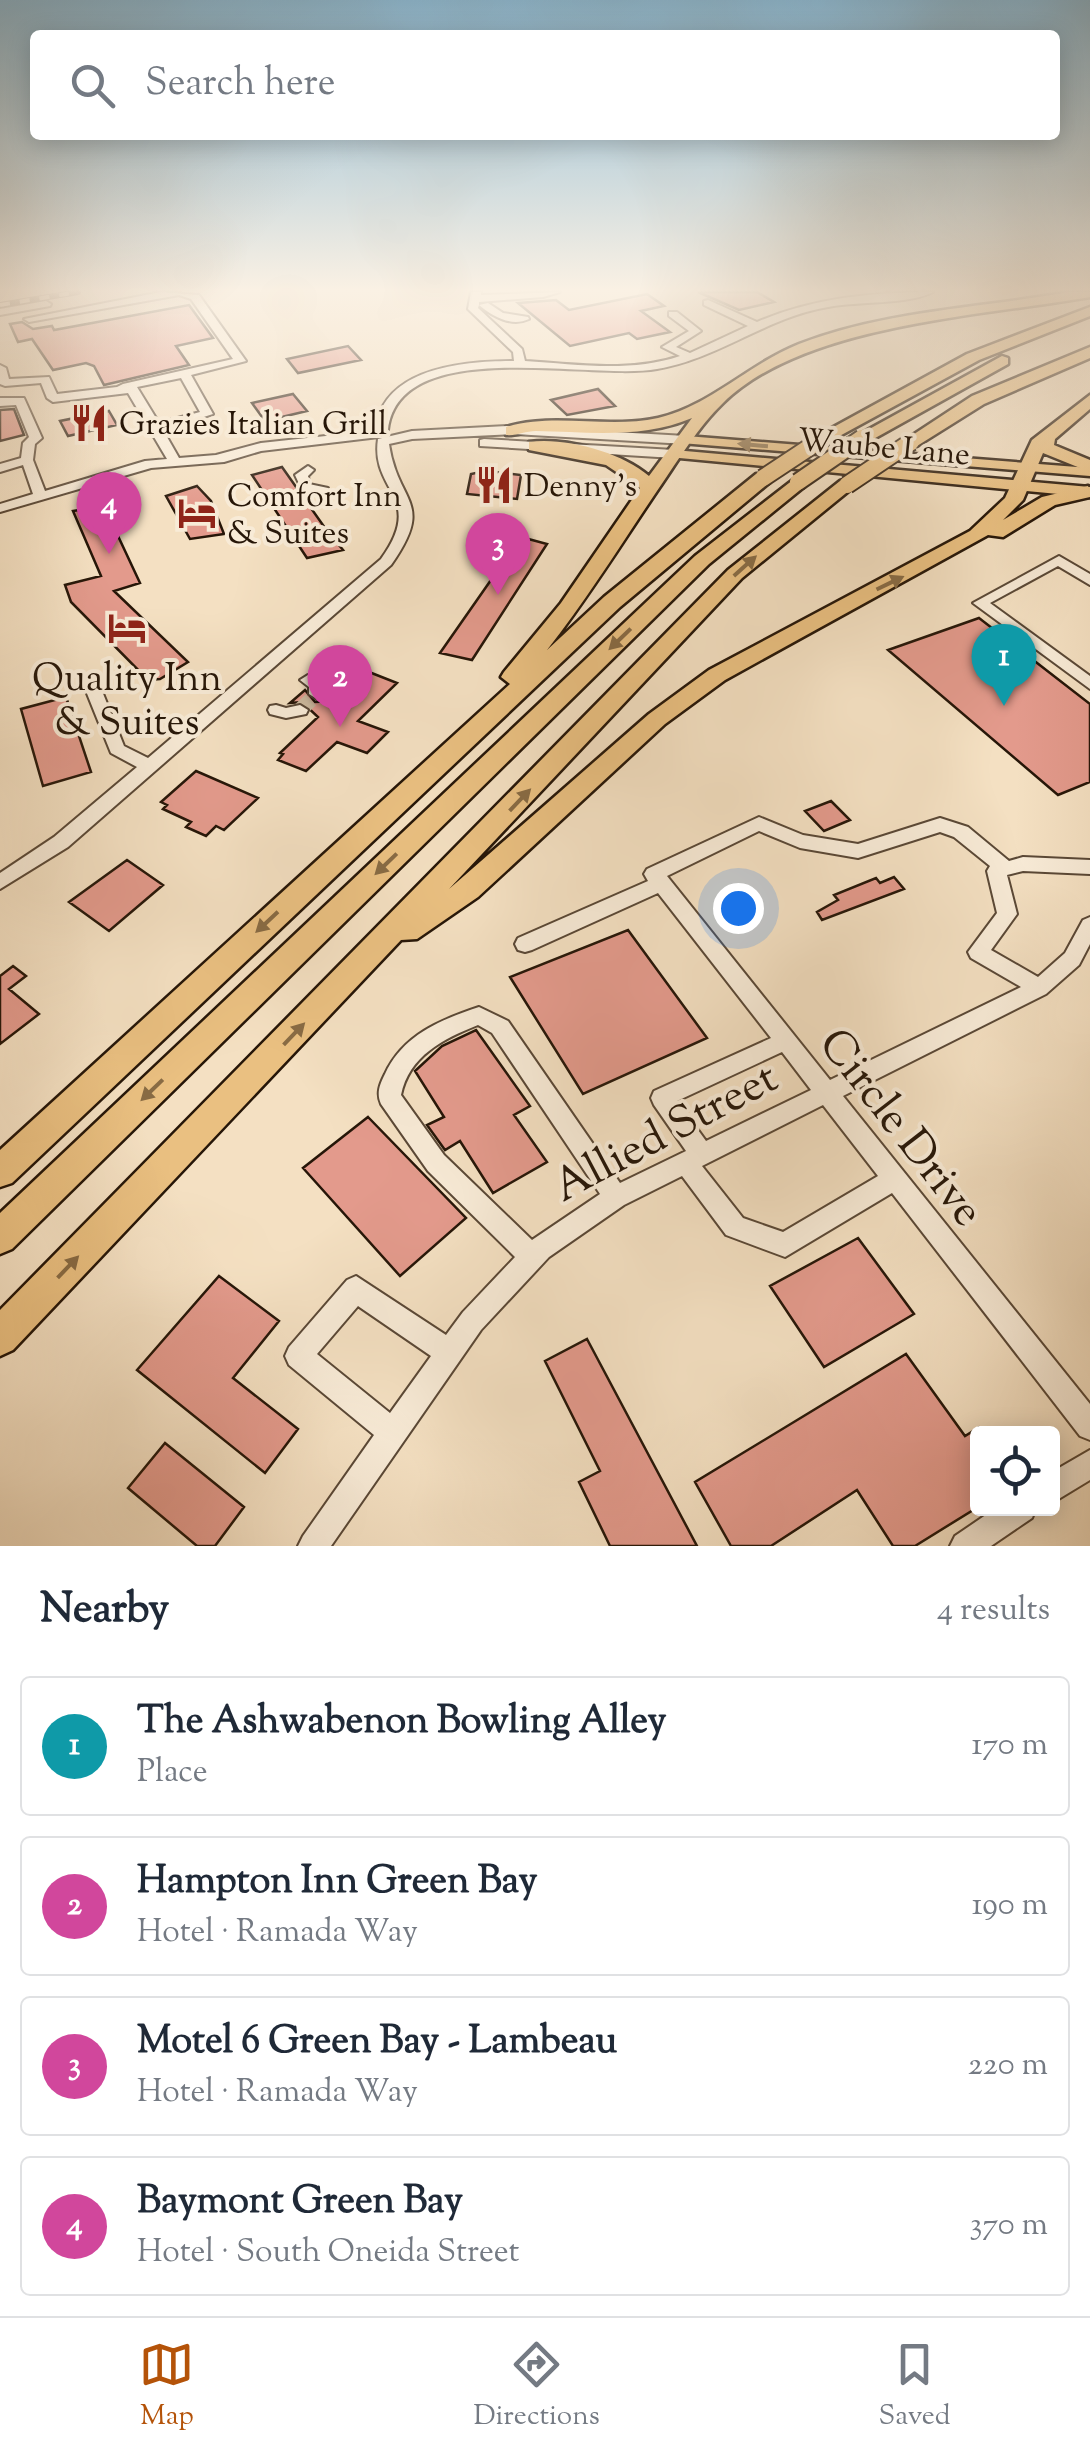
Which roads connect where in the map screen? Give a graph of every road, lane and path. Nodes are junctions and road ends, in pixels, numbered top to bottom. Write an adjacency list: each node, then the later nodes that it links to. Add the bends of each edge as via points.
1 (226, 364): 10 (street)
2 (518, 364): 18 (street, via 461,368 415,382 388,404)
3 (523, 364): 4 (street, via 624,370)
4 (654, 364)
5 (769, 364): 13 (highway)
6 (960, 364): 39 (highway, bridge, via 763,478 632,583)
7 (996, 364): 54 (highway, one-way to 54, bridge, via 862,438 702,560)
8 (1062, 364): 46 (highway, one-way to 8, bridge, via 735,574 911,442 978,400)
9 (0, 368): 11 (street)
10 (184, 374): 12 (street); 16 (street, via 208,414)
11 (6, 385): 12 (street, via 45,379 60,399)
12 (123, 387): 16 (street, via 132,389)
13 (723, 392): 17 (highway, via 693,411 651,424); 21 (highway)
14 (1090, 400): 19 (highway)
15 (0, 402): 22 (street, via 20,401 36,438)
16 (156, 428): 23 (street)
17 (512, 430): 18 (street); 21 (street)
18 (382, 436): 20 (street); 23 (street); 23 (street, via 210,448); 38 (street, via 386,469 409,510 396,550)
19 (1046, 436): 25 (highway); 27 (highway, via 1045,448)
20 (535, 446): 21 (street); 28 (highway, via 625,466)
21 (680, 447): 25 (main road, Waube Lane); 28 (highway)
22 (27, 460): 24 (street); 30 (street)
23 (181, 460): 30 (street)
24 (0, 468)
25 (1022, 476): 27 (main road, Waube Lane); 32 (highway, via 1005,511)
26 (306, 480): 29 (street)
27 (1090, 480): 32 (highway)
28 (650, 488): 39 (highway, via 615,546 519,669 354,831)
29 (323, 491)
30 (40, 495): 31 (street)
31 (0, 508)
32 (968, 542): 46 (highway, one-way to 32, via 468,890 708,680)
33 (1090, 581): 34 (street, via 1059,560 980,603)
34 (1090, 684)
35 (94, 691): 38 (street, via 118,749)
36 (276, 710): 37 (street)
37 (300, 710)
38 (149, 766): 43 (street, via 52,848)
39 (338, 856): 51 (highway, one-way to 51)
40 (1003, 866): 41 (street); 42 (street, via 960,832 940,825 858,852 800,842 759,824); 47 (street, via 996,871 1007,914 978,952)
41 (1090, 867)
42 (657, 878): 45 (street); 48 (street, Circle Drive)
43 (0, 882)
44 (1090, 924): 47 (street, Allied Street, via 1072,959)
45 (525, 944)
46 (380, 946): 56 (highway, one-way to 46)
47 (1039, 988): 49 (street, Allied Street)
48 (786, 1041): 49 (street, Circle Drive); 50 (street, via 662,1098)
49 (826, 1092): 50 (street, Allied Street); 52 (street, Circle Drive)
50 (693, 1158): 52 (street, via 735,1227 785,1245); 53 (street, Allied Street)
51 (0, 1172)
52 (894, 1179): 58 (street, Circle Drive)
53 (616, 1197): 55 (street, Allied Street); 55 (street, via 500,1027 478,1016 422,1042 400,1064 389,1098 436,1162)
54 (0, 1238)
55 (532, 1257): 57 (street, Allied Street)
56 (0, 1337)
57 (449, 1352): 59 (street, Allied Street); 59 (street, via 356,1288 298,1356)
58 (1090, 1426)
59 (393, 1432): 63 (street, Allied Street)
60 (1090, 1464): 61 (street)
61 (1060, 1484)
62 (1010, 1516): 64 (street)
63 (314, 1546)
64 (965, 1546)

